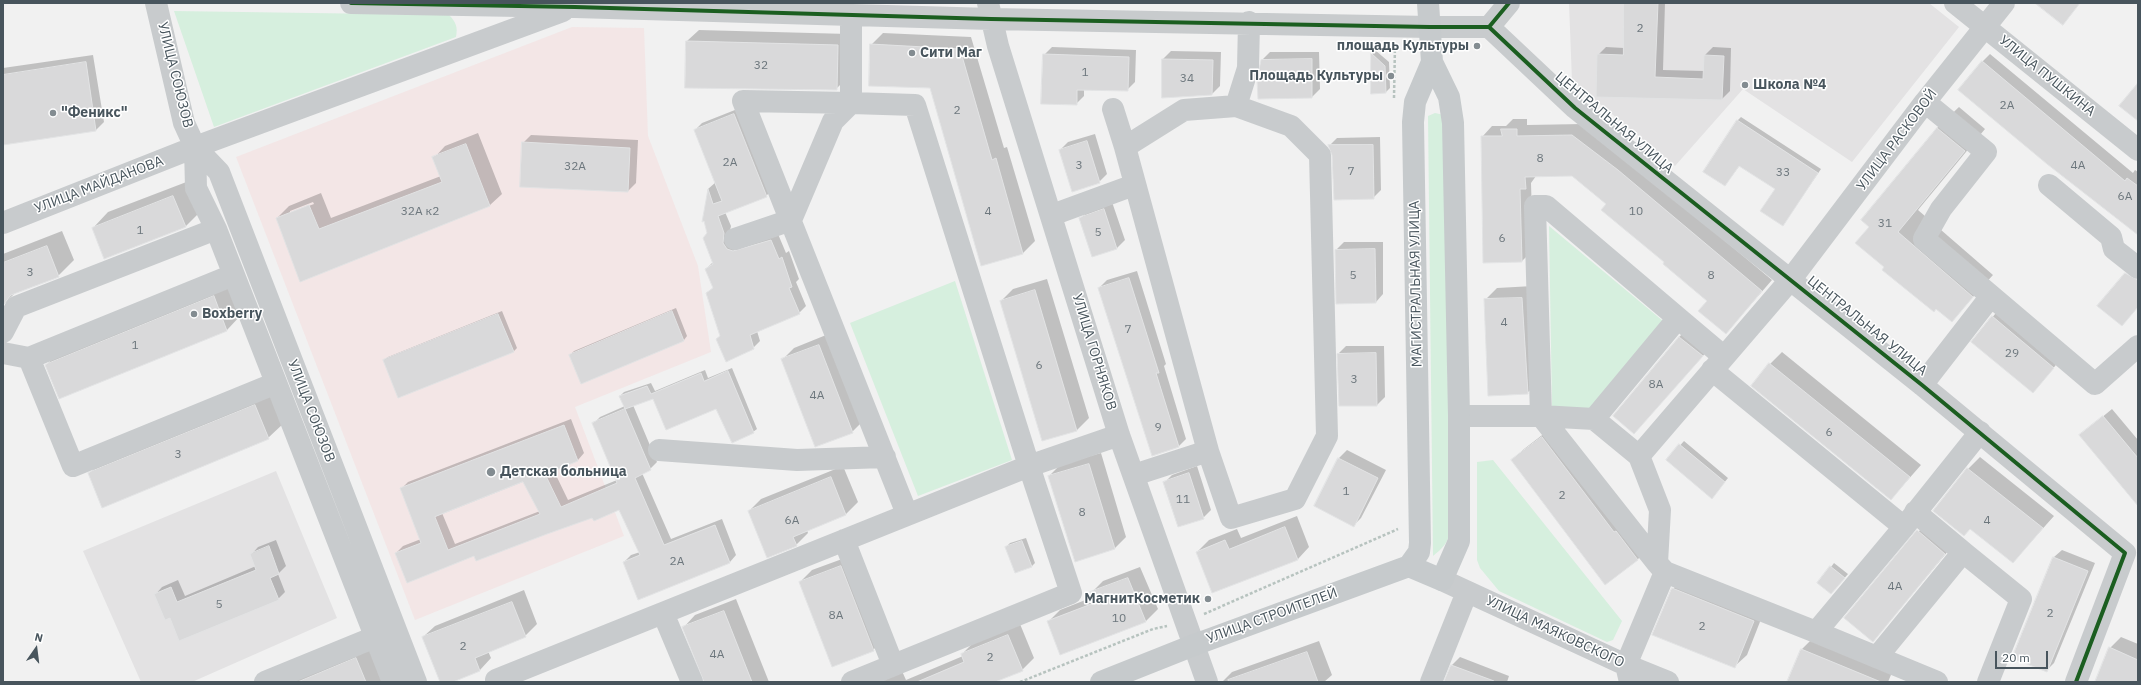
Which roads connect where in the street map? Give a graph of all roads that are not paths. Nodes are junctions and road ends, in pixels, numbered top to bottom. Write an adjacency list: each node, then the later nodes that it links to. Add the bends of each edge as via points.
1 (156, 3): 21 (street, УЛИЦА СОЮЗОВ, via 184,123)
2 (351, 3): 7 (street)
3 (1428, 3): 13 (main road, МАГИСТРАЛЬНАЯ УЛИЦА)
4 (1509, 3): 14 (street)
5 (1956, 3): 15 (street, УЛИЦА ПУШКИНА)
6 (2004, 3): 15 (street, УЛИЦА РАСКОВОЙ)
7 (463, 4): 8 (street)
8 (575, 5): 9 (street); 21 (street, УЛИЦА МАЙДАНОВА)
9 (809, 9): 11 (street)
10 (990, 11): 11 (street); 12 (street); 26 (street, УЛИЦА ГОРНЯКОВ)
11 (851, 15): 18 (street)
12 (1248, 22): 13 (street); 19 (street, via 1248,68)
13 (1430, 27): 14 (street); 16 (main road, МАГИСТРАЛЬНАЯ УЛИЦА)
14 (1489, 27): 33 (street, ЦЕНТРАЛЬНАЯ УЛИЦА, via 1575,108)
15 (1985, 27): 17 (street, УЛИЦА РАСКОВОЙ); 23 (street, УЛИЦА ПУШКИНА)
16 (1432, 62): 43 (main road, via 1449,97 1453,123); 60 (main road, МАГИСТРАЛЬНАЯ УЛИЦА, via 1415,102 1414,122 1420,543 1419,552)
17 (1925, 102): 33 (street, УЛИЦА РАСКОВОЙ); 34 (street, via 1986,152 1941,209 1924,239)
18 (851, 103): 27 (street, via 833,121); 27 (street, via 743,101); 52 (street, via 915,106)
19 (1236, 106): 22 (street, via 1184,110); 49 (street, via 1291,126 1320,155 1327,436 1295,499 1231,518)
20 (1113, 109): 22 (street)
21 (196, 147): 28 (street, УЛИЦА МАЙДАНОВА); 29 (street, УЛИЦА СОЮЗОВ, via 196,188); 57 (street, УЛИЦА СОЮЗОВ, via 219,172)
22 (1125, 147): 24 (street)
23 (2138, 150)
24 (1134, 185): 26 (street); 49 (street)
25 (2049, 185): 31 (street, via 2111,237 2114,249)
26 (1052, 215): 47 (street, УЛИЦА ГОРНЯКОВ)
27 (791, 220): 30 (street); 51 (street)
28 (3, 222)
29 (216, 229): 32 (street, УЛИЦА СОЮЗОВ); 36 (street, via 16,307)
30 (735, 240)
31 (2138, 268)
32 (233, 274): 39 (street); 41 (street, УЛИЦА СОЮЗОВ)
33 (1791, 279): 40 (street, УЛИЦА РАСКОВОЙ); 42 (street, ЦЕНТРАЛЬНАЯ УЛИЦА)
34 (1991, 296): 37 (street, via 2095,384); 42 (street)
35 (1678, 318): 40 (street); 44 (street, via 1546,206 1535,206); 45 (street)
36 (3, 332)
37 (2138, 346)
38 (3, 353): 39 (street)
39 (29, 358): 41 (street, via 72,466)
40 (1718, 363): 50 (street, УЛИЦА РАСКОВОЙ); 55 (street)
41 (276, 383): 59 (street, УЛИЦА СОЮЗОВ)
42 (1922, 385): 46 (street, ЦЕНТРАЛЬНАЯ УЛИЦА)
43 (1459, 416): 44 (street); 62 (main road, via 1459,541)
44 (1541, 416): 45 (street); 61 (street)
45 (1594, 419): 50 (street)
46 (1980, 432): 55 (street); 83 (street, ЦЕНТРАЛЬНАЯ УЛИЦА, via 2125,553)
47 (1119, 435): 52 (street); 53 (street, УЛИЦА ГОРНЯКОВ)
48 (660, 450): 51 (street, via 797,460)
49 (1208, 451): 53 (street)
50 (1639, 456): 61 (street, via 1660,510)
51 (885, 457): 54 (street)
52 (1029, 466): 54 (street); 69 (street, via 1070,593)
53 (1134, 475): 67 (street, УЛИЦА ГОРНЯКОВ)
54 (907, 514): 56 (street)
55 (1909, 520): 58 (street); 65 (street)
56 (844, 540): 64 (street); 69 (street)
57 (365, 551): 59 (street); 73 (street, УЛИЦА СОЮЗОВ)
58 (1963, 552): 68 (street); 82 (street, via 2022,599)
59 (345, 560): 66 (street, УЛИЦА СОЮЗОВ)
60 (1409, 566): 62 (main road); 67 (main road, УЛИЦА СТРОИТЕЛЕЙ)
61 (1661, 568): 65 (street); 70 (street)
62 (1442, 580): 63 (street, УЛИЦА МАЯКОВСКОГО)
63 (1467, 592): 70 (street, УЛИЦА МАЯКОВСКОГО); 79 (street)
64 (663, 613): 74 (street, via 496,680); 75 (street)
65 (1816, 632): 68 (street)
66 (375, 637): 71 (street); 72 (street, УЛИЦА СОЮЗОВ)
67 (1194, 645): 77 (main road, УЛИЦА СТРОИТЕЛЕЙ); 78 (street, УЛИЦА ГОРНЯКОВ)
68 (1877, 657): 81 (street)
69 (893, 665): 76 (street)
70 (1628, 673): 80 (street, УЛИЦА МАЯКОВСКОГО)
71 (265, 682)
72 (393, 682)
73 (416, 682)
74 (497, 682)
75 (692, 682)
76 (852, 682)
77 (1102, 682)
78 (1207, 682)
79 (1431, 682)
80 (1668, 682)
81 (1937, 682)
82 (1988, 682)
83 (2076, 682)

